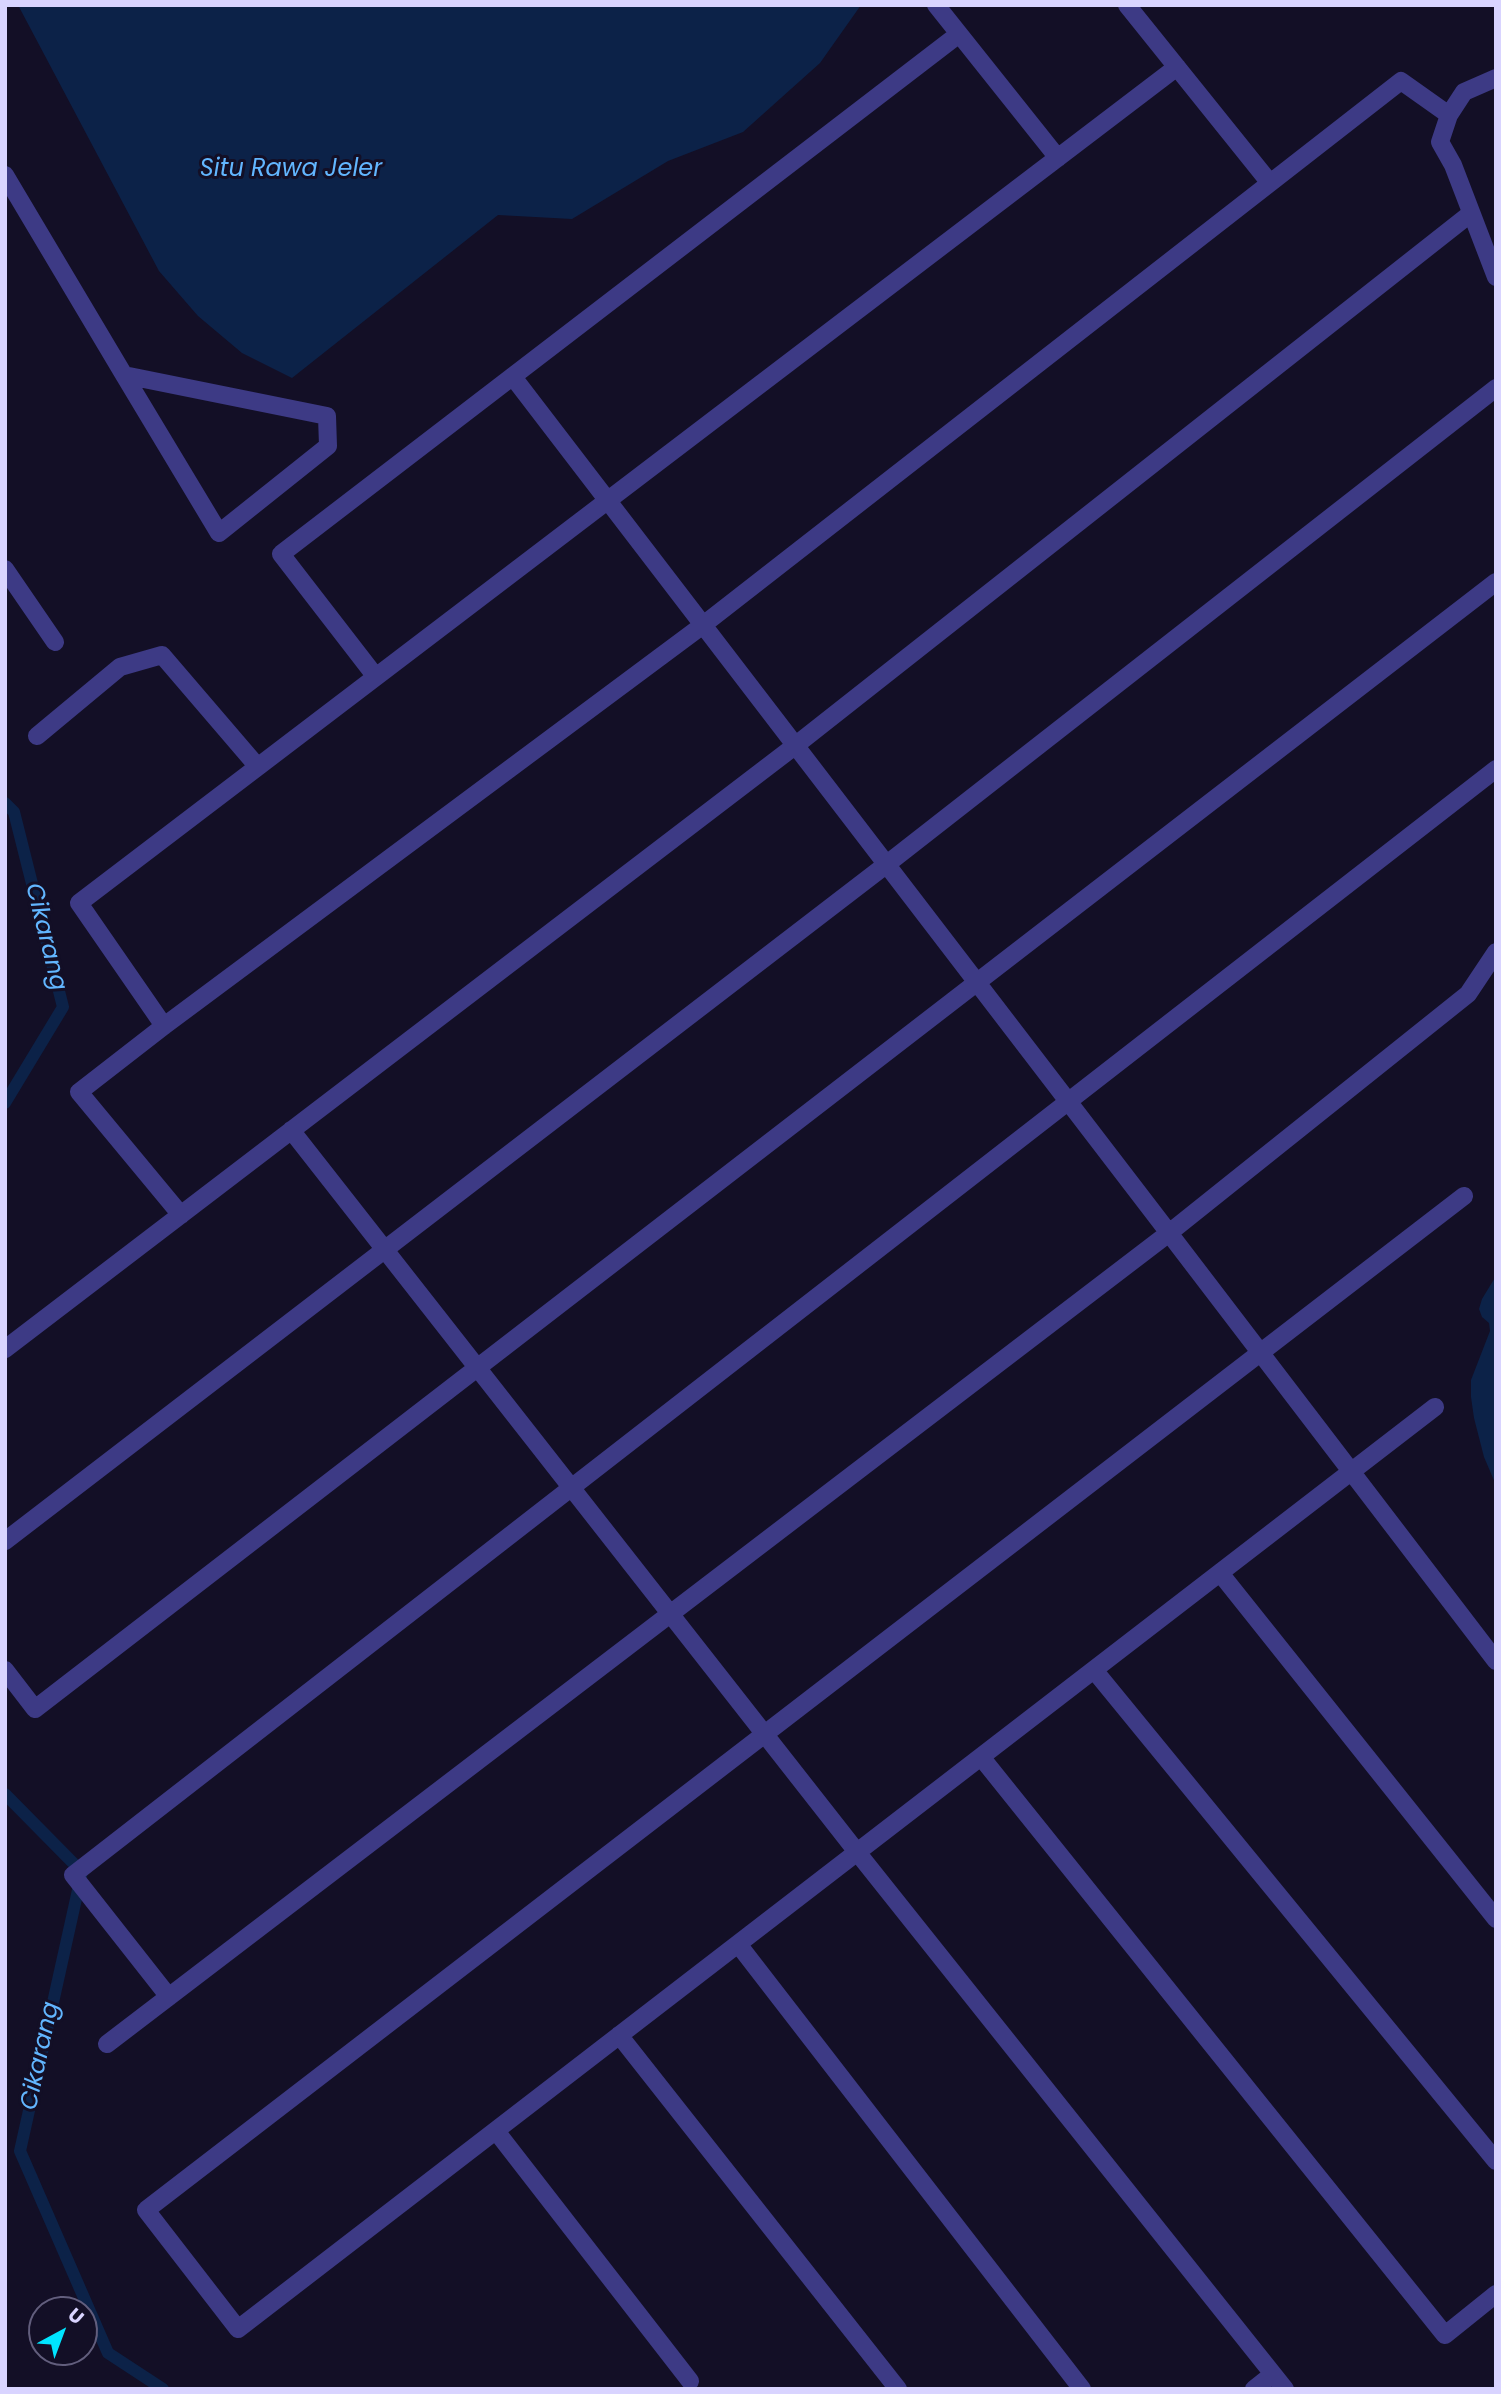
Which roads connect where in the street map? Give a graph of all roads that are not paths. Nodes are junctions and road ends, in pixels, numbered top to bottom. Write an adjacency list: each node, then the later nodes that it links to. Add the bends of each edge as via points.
1 (936, 5): 3 (street)
2 (1127, 5): 4 (street)
3 (959, 34): 7 (street); 13 (street)
4 (1177, 67): 7 (street); 9 (street)
5 (1496, 78): 6 (street, via 1464,92)
6 (1449, 115): 9 (street, via 1401,81); 10 (street, via 1440,142)
7 (1058, 158): 15 (street)
8 (5, 175): 12 (street)
9 (1270, 183): 18 (street)
10 (1470, 214): 11 (street); 22 (street)
11 (1496, 277)
12 (124, 374): 12 (street, via 219,533 328,446 327,416)
13 (513, 377): 15 (street); 20 (street, via 281,554)
14 (1496, 388): 25 (street)
15 (608, 501): 18 (street); 20 (street)
16 (5, 569): 19 (street)
17 (1496, 582): 27 (street)
18 (703, 625): 22 (street); 28 (street)
19 (55, 642)
20 (376, 677): 23 (street)
21 (37, 736): 23 (street, via 120,667 162,655)
22 (796, 746): 25 (street); 30 (street)
23 (258, 767): 28 (street, via 79,903)
24 (1496, 769): 29 (street)
25 (887, 864): 27 (street); 34 (street)
26 (1496, 953): 33 (street, via 1468,994)
27 (977, 982): 29 (street); 37 (street)
28 (164, 1026): 32 (street, via 79,1092)
29 (1068, 1101): 33 (street); 40 (street)
30 (291, 1130): 32 (street); 34 (street)
31 (1464, 1196): 36 (street)
32 (181, 1215): 35 (street)
33 (1169, 1233): 36 (street); 43 (street)
34 (385, 1250): 37 (street); 41 (street)
35 (5, 1349)
36 (1261, 1352): 39 (street); 47 (street)
37 (478, 1368): 40 (street); 45 (street, via 35,1709)
38 (1435, 1407): 39 (street)
39 (1351, 1472): 42 (street); 44 (street)
40 (572, 1488): 43 (street); 52 (street, via 73,1875)
41 (5, 1541)
42 (1220, 1573): 46 (street); 50 (street)
43 (670, 1613): 47 (street); 52 (street)
44 (1496, 1661)
45 (5, 1670)
46 (1094, 1670): 48 (street); 56 (street)
47 (765, 1734): 49 (street); 55 (street, via 146,2210 239,2329)
48 (981, 1757): 49 (street); 57 (street, via 1445,2335)
49 (858, 1852): 51 (street); 58 (street)
50 (1496, 1919)
51 (738, 1944): 53 (street); 61 (street)
52 (169, 1997): 54 (street)
53 (619, 2035): 55 (street); 60 (street)
54 (107, 2044)
55 (496, 2131): 59 (street)
56 (1496, 2161)
57 (1496, 2294)
58 (1273, 2374): 62 (street); 63 (street)
59 (690, 2381)
60 (898, 2389)
61 (1083, 2389)
62 (1254, 2389)
63 (1285, 2389)

